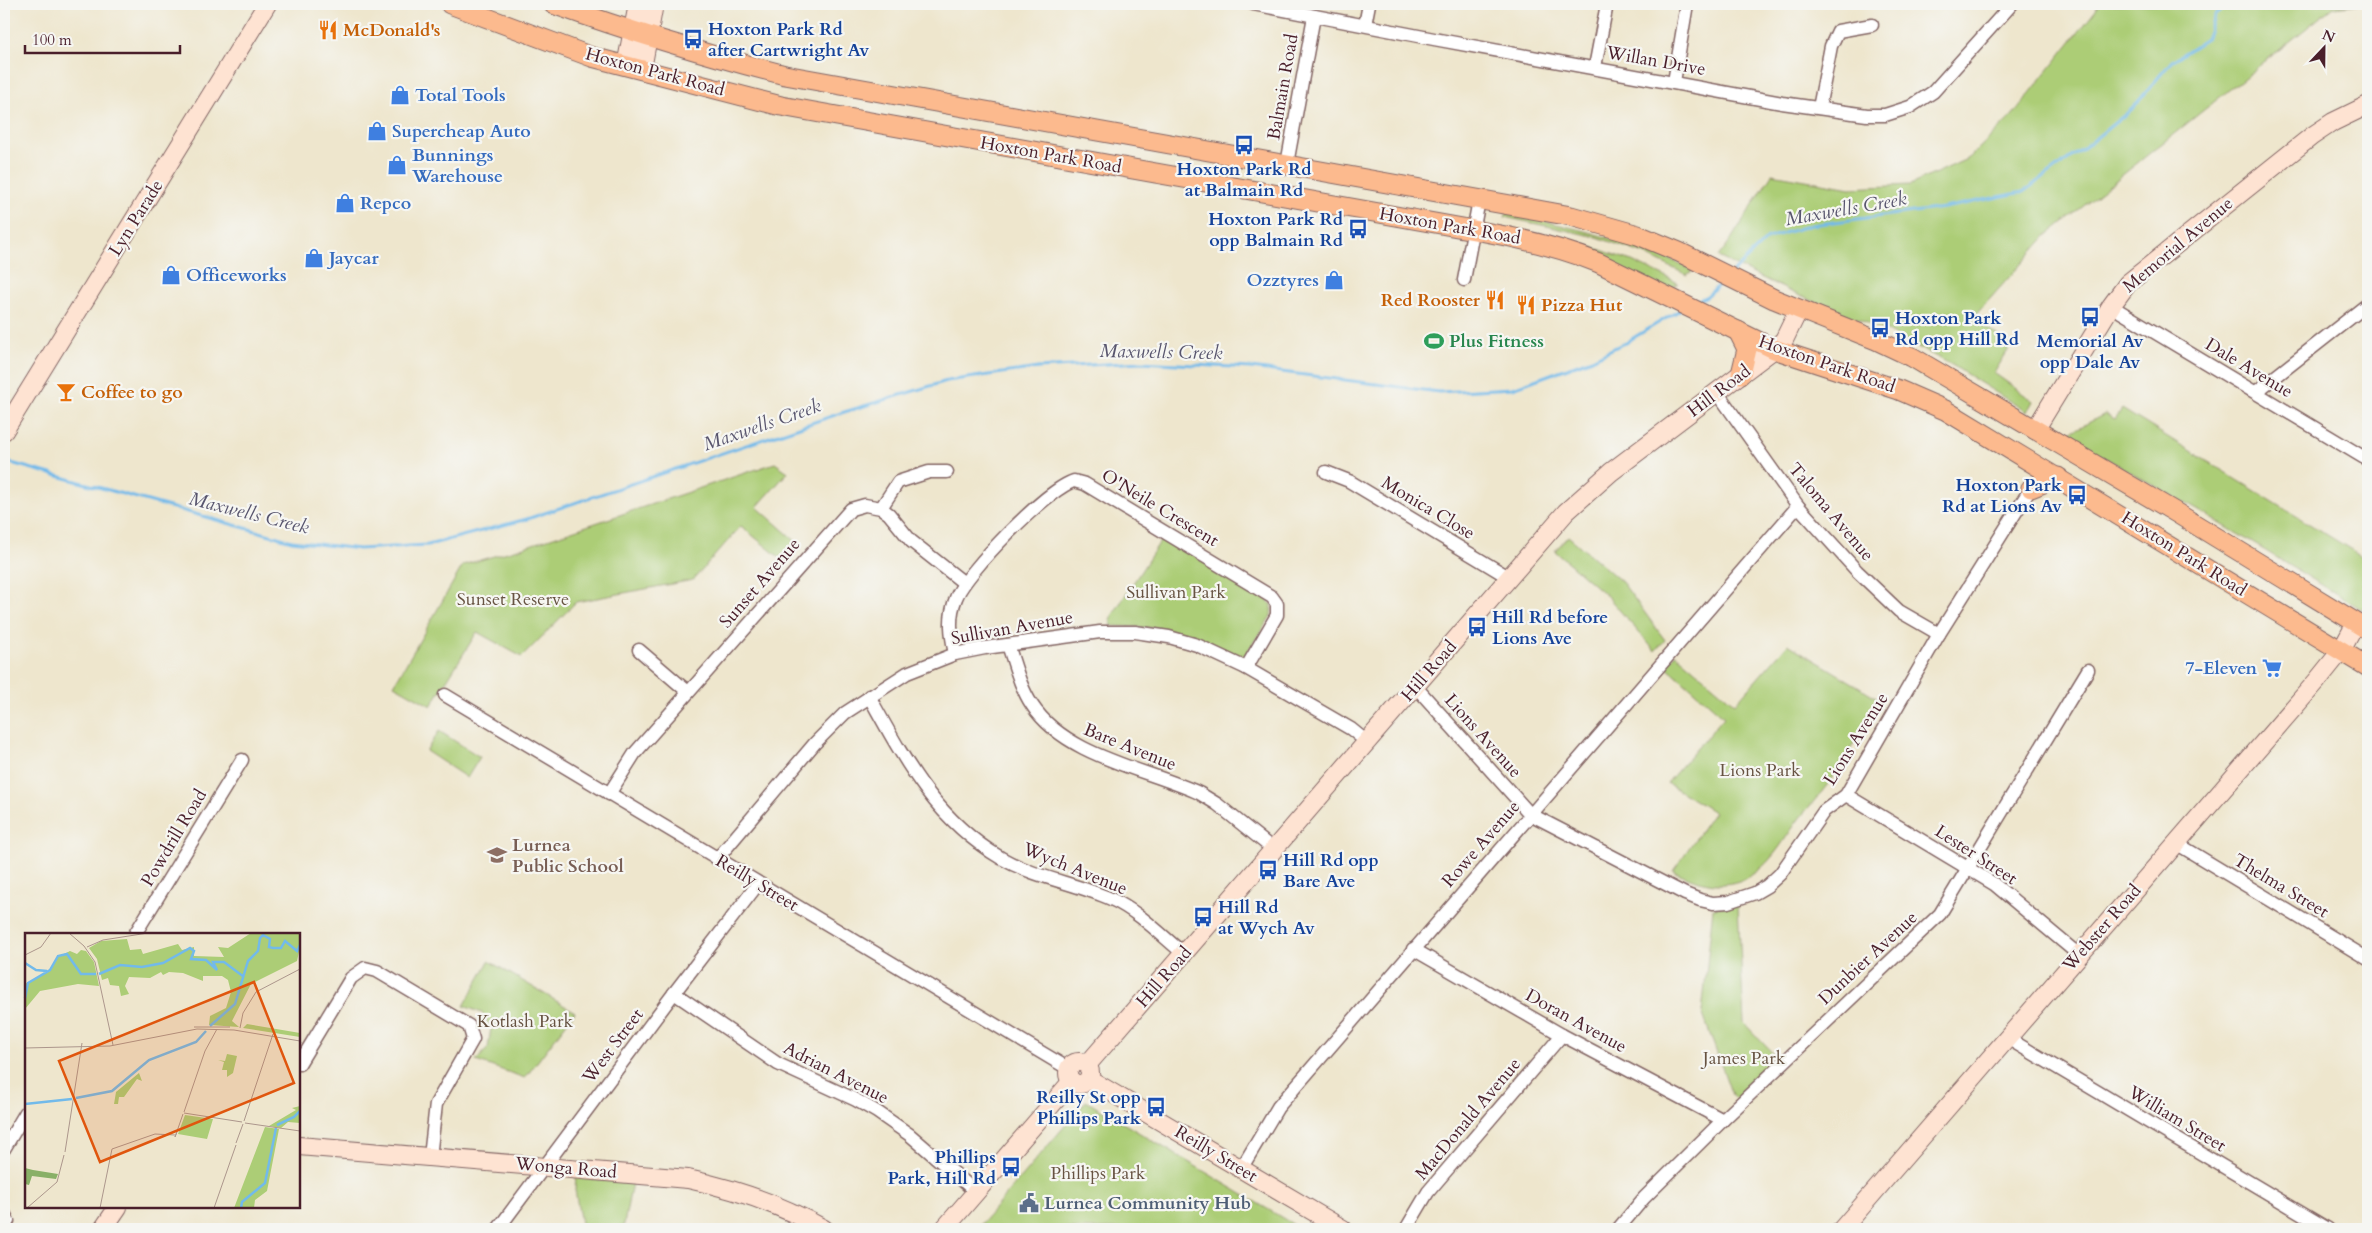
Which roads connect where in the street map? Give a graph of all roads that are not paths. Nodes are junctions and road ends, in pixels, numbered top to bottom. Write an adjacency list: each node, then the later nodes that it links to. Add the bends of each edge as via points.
1 (268, 4): 33 (street, Lyn Parade)
2 (450, 4): 15 (main road, Hoxton Park Road, via 540,39)
3 (553, 4): 14 (main road, Hoxton Park Road)
4 (638, 4): 14 (street)
5 (654, 4): 14 (street)
6 (1252, 4): 11 (street, Willan Drive)
7 (1369, 4): 12 (street)
8 (1607, 4): 16 (street)
9 (1687, 4): 17 (street)
10 (2012, 4): 19 (street, Willan Drive, via 1933,92 1910,107 1885,115)
11 (1314, 16): 12 (street, Willan Drive); 20 (street, Balmain Road)
12 (1365, 25): 16 (street, Willan Drive)
13 (1872, 26): 19 (street, via 1838,31 1831,46)
14 (641, 34): 15 (street); 20 (main road, Hoxton Park Road, via 716,58 785,75)
15 (634, 68): 22 (main road, Hoxton Park Road, via 781,106)
16 (1595, 68): 17 (street, Willan Drive)
17 (1674, 82): 19 (street, Willan Drive)
18 (2368, 105): 25 (street, Memorial Avenue, via 2312,136 2141,270)
19 (1819, 108)
20 (1287, 164): 21 (main road, Hoxton Park Road)
21 (1479, 200): 22 (street); 26 (main road, Hoxton Park Road, via 1571,216 1638,235)
22 (1474, 230): 23 (street); 27 (main road, Hoxton Park Road, via 1533,241 1574,253)
23 (1464, 280)
24 (2368, 304): 31 (street)
25 (2111, 306): 31 (street, Dale Avenue); 32 (street, Memorial Avenue)
26 (1799, 309): 28 (street, Hill Road, via 1784,340); 32 (main road, Hoxton Park Road, via 1912,357)
27 (1738, 331): 28 (main road, Hoxton Park Road); 29 (main road, via 1747,349)
28 (1774, 349): 29 (street, Hill Road); 37 (main road, Hoxton Park Road, via 1924,400 1961,418)
29 (1741, 374): 30 (street, Hill Road)
30 (1716, 392): 39 (street, Taloma Avenue); 41 (street, Hill Road, via 1585,494)
31 (2256, 392): 34 (street, Dale Avenue)
32 (2035, 430): 43 (main road, Hoxton Park Road)
33 (4, 431)
34 (2368, 460)
35 (947, 472): 40 (street, via 929,472 898,482)
36 (1326, 472): 41 (street, Monica Close, via 1349,481)
37 (2058, 477): 38 (main road); 47 (main road, Hoxton Park Road)
38 (2030, 488): 44 (street, Lions Avenue)
39 (1798, 506): 44 (street, Taloma Avenue, via 1879,594 1899,611); 60 (street, Rowe Avenue)
40 (881, 508): 42 (street, via 911,541); 53 (street, Sunset Avenue, via 858,506 845,514)
41 (1510, 578): 52 (street, Hill Road)
42 (964, 583): 48 (street, O'Neile Crescent, via 952,611); 50 (street, O'Neile Crescent, via 1036,506 1066,485 1081,482 1275,600 1278,615)
43 (2362, 626): 47 (street, Webster Road)
44 (1939, 634): 59 (street, Lions Avenue)
45 (1008, 645): 48 (street, Sullivan Avenue); 50 (street, Sullivan Avenue, via 1090,633 1140,632 1197,645); 62 (street, Bare Avenue, via 1028,698 1059,735 1078,746 1199,793)
46 (639, 650): 53 (street)
47 (2340, 650): 49 (main road, Hoxton Park Road); 61 (street, Webster Road)
48 (955, 654): 55 (street, Sullivan Avenue, via 907,673)
49 (2368, 667)
50 (1246, 668): 56 (street, Sullivan Avenue, via 1351,729)
51 (2088, 670): 64 (street, Dunbier Avenue)
52 (1416, 687): 56 (street, Hill Road); 60 (street, Lions Avenue)
53 (688, 692): 58 (street, Sunset Avenue, via 635,753)
54 (444, 695): 58 (street, Reilly Street)
55 (869, 696): 63 (street, Sullivan Avenue, via 825,732); 68 (street, Wych Avenue, via 918,781 967,834 1020,867 1118,903)
56 (1367, 742): 62 (street, Hill Road)
57 (242, 760): 66 (street, Powdrill Road)
58 (609, 794): 63 (street, Reilly Street)
59 (1846, 795): 60 (street, Lions Avenue, via 1824,811 1780,874 1767,886 1743,898 1713,903 1685,894); 64 (street, Lester Street)
60 (1530, 814): 67 (street, Rowe Avenue)
61 (2176, 843): 69 (street, Webster Road); 70 (street, Thelma Street)
62 (1274, 850): 68 (street, Hill Road)
63 (717, 859): 65 (street, Reilly Street)
64 (1968, 868): 69 (street, Lester Street, via 1994,884); 77 (street, Dunbier Avenue, via 1940,914)
65 (758, 884): 71 (street, West Street); 75 (street, Reilly Street)
66 (136, 933)
67 (1413, 949): 72 (street, Doran Avenue); 82 (street, Rowe Avenue, via 1278,1107)
68 (1184, 954): 75 (street, Hill Road)
69 (2079, 955): 73 (street, Webster Road)
70 (2368, 959)
71 (674, 993): 81 (street, West Street); 83 (street, Adrian Avenue, via 778,1064 877,1112 910,1135)
72 (1562, 1035): 77 (street, Doran Avenue); 90 (street, MacDonald Avenue, via 1428,1192)
73 (2009, 1039): 92 (street, Webster Road); 93 (street, William Street)
74 (300, 1062): 80 (street, via 351,978 365,968 377,971 469,1026 473,1039 436,1104)
75 (1079, 1073): 82 (street, Reilly Street); 83 (street, Hill Road)
76 (25, 1114): 79 (street)
77 (1723, 1120): 91 (street, Dunbier Avenue, via 1644,1198)
78 (300, 1146): 80 (street, Wonga Road)
79 (4, 1149)
80 (430, 1157): 81 (street, Wonga Road)
81 (545, 1166): 86 (street, West Street); 87 (street, Wonga Road, via 661,1175 711,1184 764,1201)
82 (1242, 1169): 89 (street, Reilly Street)
83 (976, 1192): 88 (street, Hill Road)
84 (117, 1208): 85 (street)
85 (103, 1229)
86 (498, 1229)
87 (824, 1229)
88 (944, 1229)
89 (1343, 1229)
90 (1406, 1229)
91 (1618, 1229)
92 (1842, 1229)
93 (2328, 1229)

